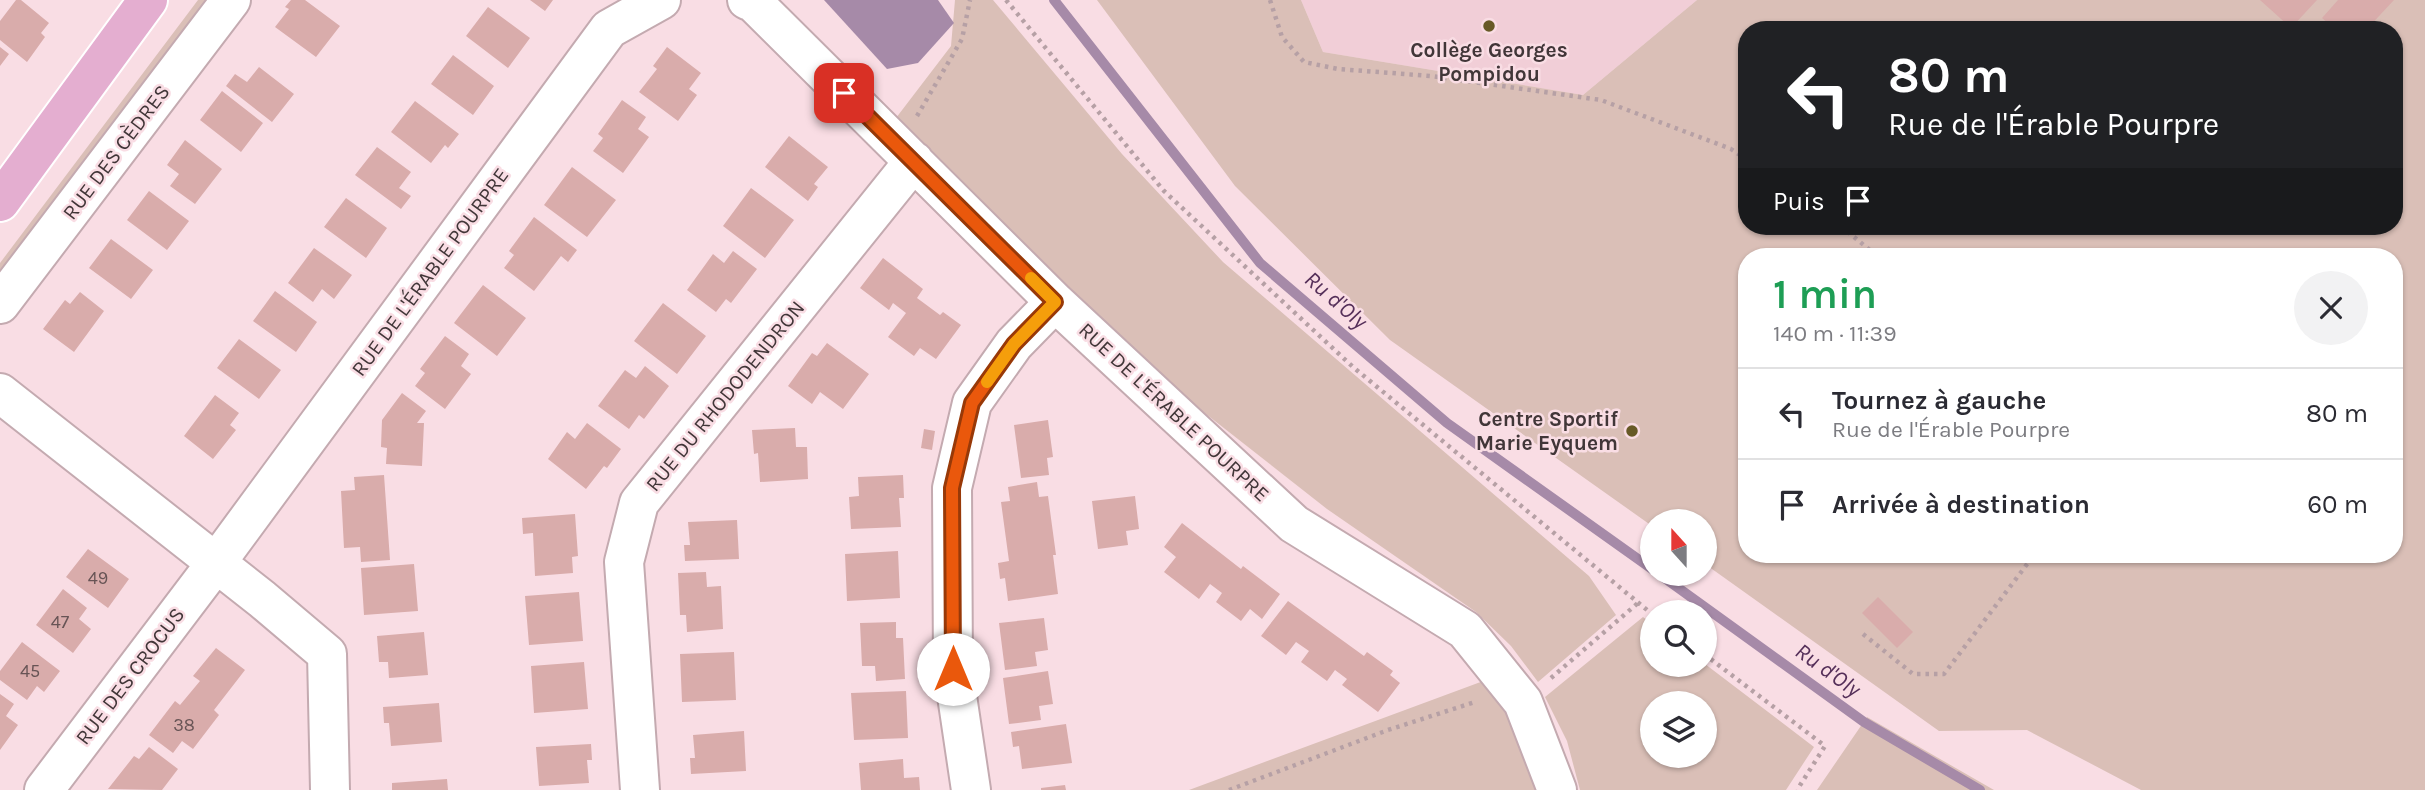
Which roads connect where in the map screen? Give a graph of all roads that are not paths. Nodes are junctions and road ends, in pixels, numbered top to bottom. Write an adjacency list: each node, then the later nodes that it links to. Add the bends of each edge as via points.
1 (148, 0): 6 (main road)
2 (231, 0): 8 (street, RUE DES CÈDRES)
3 (661, 0): 10 (street, RUE DE L'ÉRABLE POURPRE, via 608,30)
4 (747, 0): 5 (street, RUE DE L'ÉRABLE POURPRE)
5 (906, 154): 7 (street, RUE DE L'ÉRABLE POURPRE); 13 (street, RUE DU RHODODENDRON, via 639,503 624,562)
6 (0, 202)
7 (1055, 302): 14 (street, via 1014,344 972,403 952,488 953,669); 15 (street, RUE DE L'ÉRABLE POURPRE, via 1294,524 1465,630 1522,702)
8 (0, 304)
9 (0, 393): 10 (street)
10 (216, 563): 11 (street, RUE DES CROCUS); 12 (street, via 327,653)
11 (44, 790)
12 (330, 790)
13 (640, 790)
14 (971, 790)
15 (1557, 790)

